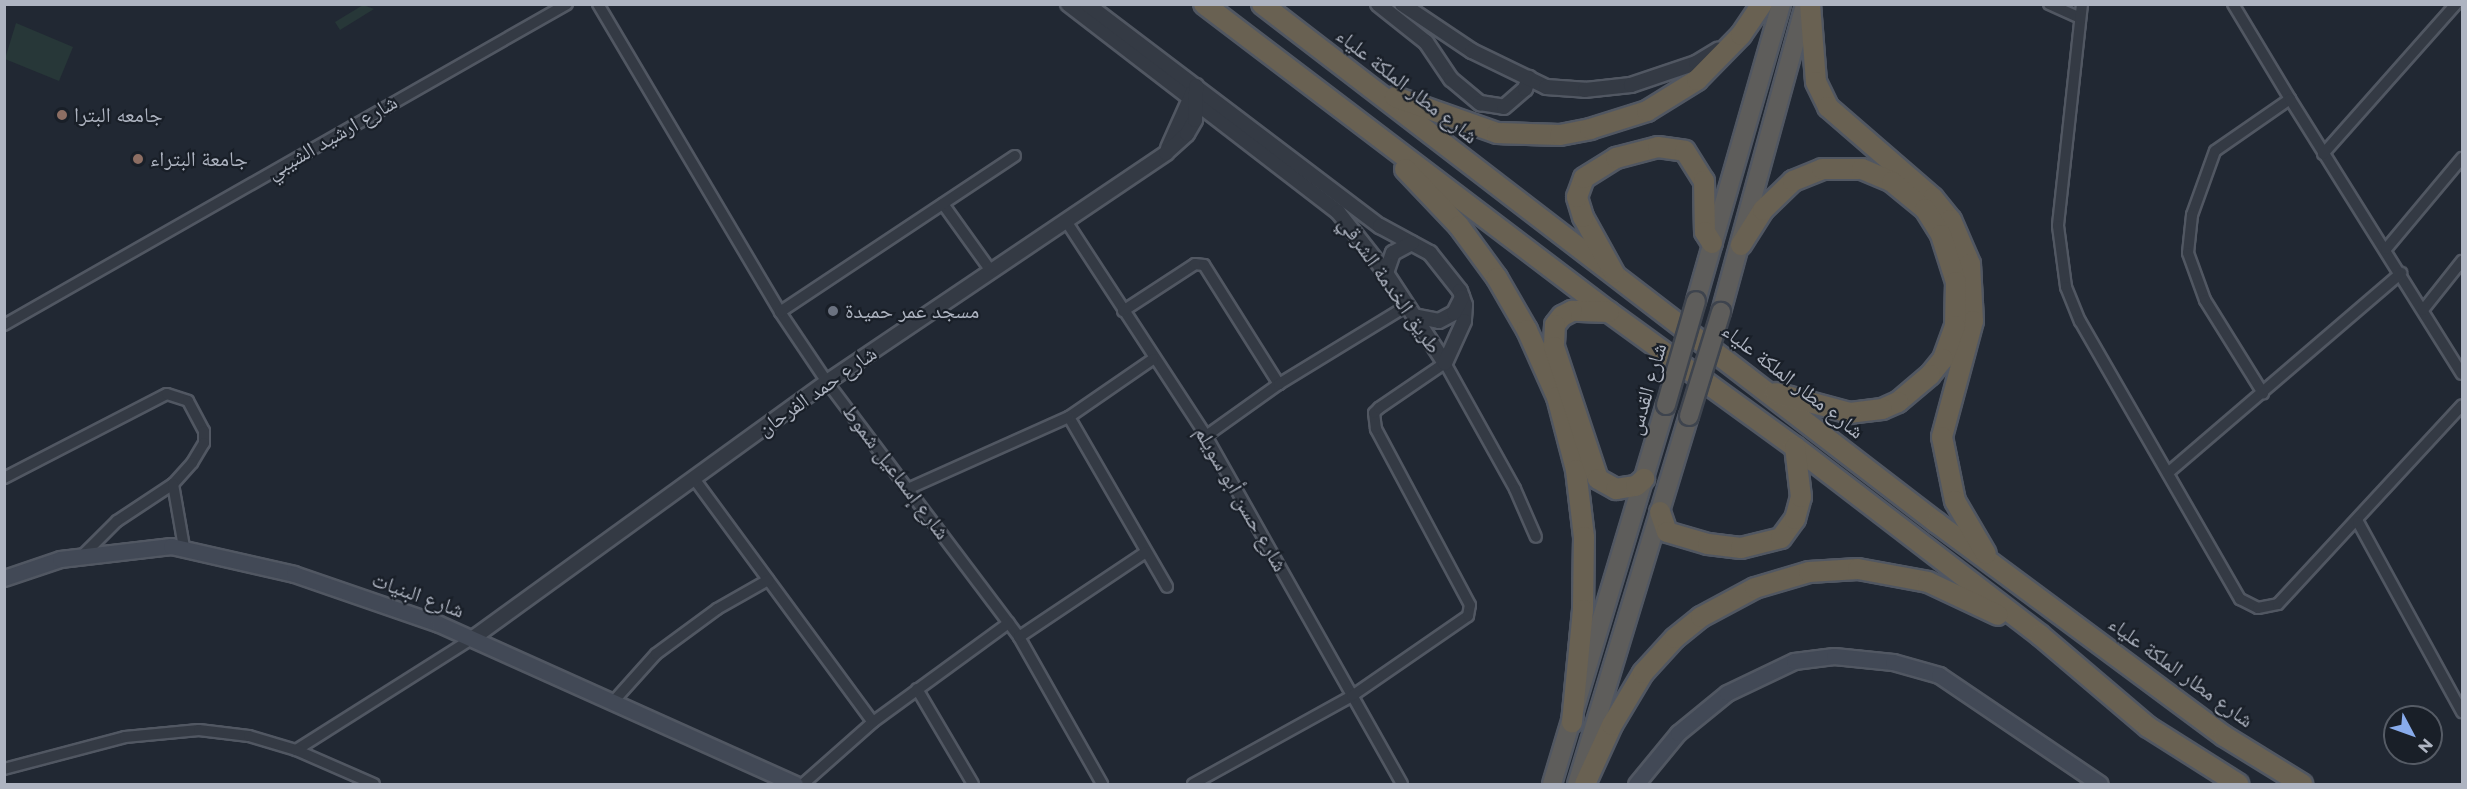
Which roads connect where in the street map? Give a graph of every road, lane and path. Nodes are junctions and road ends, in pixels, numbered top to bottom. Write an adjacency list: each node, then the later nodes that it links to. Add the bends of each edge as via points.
1 (567, 4): 44 (street, شارع ارشيد الشيبي)
2 (598, 4): 42 (street, شارع إسماعيل شموط)
3 (1068, 4): 21 (street, طريق الخدمة الشرقي)
4 (1087, 4): 21 (street, طريق الخدمة الشرقي)
5 (1204, 4): 23 (highway)
6 (1262, 4): 20 (highway, شارع مطار الملكة علياء)
7 (1378, 4): 19 (street, via 1426,42 1451,80 1480,103 1504,106 1525,89)
8 (1402, 4): 19 (street, via 1458,44)
9 (1762, 4): 18 (highway)
10 (1781, 4): 30 (highway, شارع القدس)
11 (1805, 4): 31 (highway)
12 (1810, 4): 68 (highway, via 1816,82 1828,107 1846,127 1934,198 1951,220 1971,264 1973,321 1944,416 1943,457 1955,501)
13 (2049, 4): 17 (street)
14 (2082, 4): 17 (street)
15 (2233, 4): 22 (street)
16 (2456, 4): 24 (street)
17 (2080, 18): 56 (street, via 2058,226 2062,268 2074,311)
18 (1742, 34): 19 (street, via 1696,63 1631,85 1567,89 1546,87); 20 (highway, via 1717,63 1674,96 1620,121 1560,135 1497,133 1462,123)
19 (1529, 78)
20 (1368, 84): 37 (highway, شارع مطار الملكة علياء)
21 (1195, 96): 28 (street, شارع حمد الفرحان, via 1166,153); 29 (street, طريق الخدمة الشرقي, via 1380,226); 35 (street, طريق الخدمة الشرقي, via 1338,212)
22 (2290, 99): 24 (street); 51 (street, via 2215,151 2192,215 2189,246 2192,272 2205,300)
23 (1346, 110): 43 (highway); 81 (highway, via 1458,226 1497,278 1537,350 1557,397 1576,470 1584,537 1583,610)
24 (2323, 154): 32 (street)
25 (1016, 156): 27 (street)
26 (2463, 158): 32 (street)
27 (943, 204): 34 (street); 42 (street)
28 (1066, 221): 34 (street, شارع حمد الفرحان); 40 (street, شارع حسن أبو سويلم)
29 (1412, 243): 35 (street, via 1393,253); 38 (street, طريق الخدمة الشرقي, via 1430,253)
30 (1712, 243): 37 (highway, via 1706,232 1704,181 1692,158 1674,148 1658,147 1616,158 1584,178 1577,197 1583,217); 58 (highway, شارع القدس, bridge)
31 (1741, 245): 50 (highway, via 1763,210 1792,181 1822,169 1862,169 1892,182 1924,209 1941,235 1956,282 1955,326 1943,359 1898,402 1882,409 1850,412); 62 (highway, bridge)
32 (2386, 249): 36 (street)
33 (2463, 261): 39 (street)
34 (991, 271): 48 (street, شارع حمد الفرحان)
35 (1386, 273): 41 (street, طريق الخدمة الشرقي)
36 (2401, 273): 39 (street); 51 (street)
37 (1615, 275): 50 (highway, شارع مطار الملكة علياء)
38 (1462, 297): 41 (street, via 1447,318 1430,322); 46 (street, طريق الخدمة الشرقي, via 1464,321)
39 (2423, 310): 47 (street)
40 (1123, 311): 45 (street, شارع حسن أبو سويلم); 49 (street, via 1195,264 1204,265)
41 (1410, 311): 46 (street, طريق الخدمة الشرقي); 49 (street)
42 (780, 312): 48 (street, شارع إسماعيل شموط)
43 (1609, 312): 55 (highway); 58 (highway, via 1572,311 1562,316 1555,325 1554,347 1598,478 1606,485 1626,489)
44 (4, 325)
45 (1153, 359): 53 (street); 54 (street, شارع حسن أبو سويلم)
46 (1445, 363): 64 (street, via 1515,489); 77 (street, via 1378,408 1374,421 1470,605 1468,616)
47 (2463, 374)
48 (828, 382): 59 (street, شارع حمد الفرحان); 61 (street, شارع إسماعيل شموط)
49 (1279, 384): 54 (street)
50 (1768, 391): 68 (highway, شارع مطار الملكة علياء, via 1937,523)
51 (2263, 393): 56 (street)
52 (2463, 405): 63 (street)
53 (1069, 417): 61 (street); 66 (street)
54 (1206, 436): 77 (street, شارع حسن أبو سويلم)
55 (1795, 447): 62 (highway, via 1802,497 1795,519 1781,538 1741,548 1708,544 1667,532); 73 (highway)
56 (2169, 472): 63 (street, via 2235,592 2258,609 2278,604)
57 (4, 478): 60 (street, via 174,393 188,401 204,431 198,454)
58 (1644, 479): 81 (highway, شارع القدس)
59 (695, 480): 70 (street); 75 (street, شارع حمد الفرحان)
60 (173, 484): 65 (street); 67 (street, via 117,521)
61 (910, 488): 72 (street, شارع إسماعيل شموط)
62 (1660, 512): 93 (highway)
63 (2358, 522): 79 (street)
64 (1536, 537)
65 (184, 547): 67 (main road, شارع البنيات, via 135,548); 75 (main road, شارع البنيات, via 326,583)
66 (1146, 552): 71 (street); 74 (street)
67 (81, 556): 69 (main road, شارع البنيات)
68 (1989, 558): 98 (highway, شارع مطار الملكة علياء, via 2224,736)
69 (4, 578)
70 (768, 580): 78 (street, via 717,609 656,654); 80 (street)
71 (1167, 587)
72 (1009, 623): 74 (street, شارع إسماعيل شموط); 76 (street)
73 (2040, 635): 94 (highway, via 1958,593 1879,572 1809,572 1755,588 1701,617 1643,673 1612,725); 97 (highway, via 2148,727)
74 (1019, 637): 89 (street, شارع إسماعيل شموط)
75 (473, 638): 78 (main road, شارع البنيات); 82 (street)
76 (917, 689): 80 (street); 88 (street)
77 (1352, 696): 90 (street); 91 (street, شارع حسن أبو سويلم)
78 (612, 703): 86 (main road, شارع البنيات)
79 (2463, 712)
80 (873, 722): 87 (street)
81 (1572, 722): 92 (highway, شارع القدس)
82 (296, 750): 83 (street, via 249,736 199,730 163,732 125,737); 84 (street)
83 (4, 769)
84 (356, 781): 85 (street)
85 (374, 784)
86 (795, 784)
87 (803, 784)
88 (973, 784)
89 (1102, 784)
90 (1193, 784)
91 (1402, 784)
92 (1552, 784)
93 (1577, 784)
94 (1586, 784)
95 (1636, 784): 96 (main road, via 1678,733 1727,693 1794,662 1834,656 1893,662 1940,675)
96 (2100, 784)
97 (2238, 784)
98 (2302, 784)

